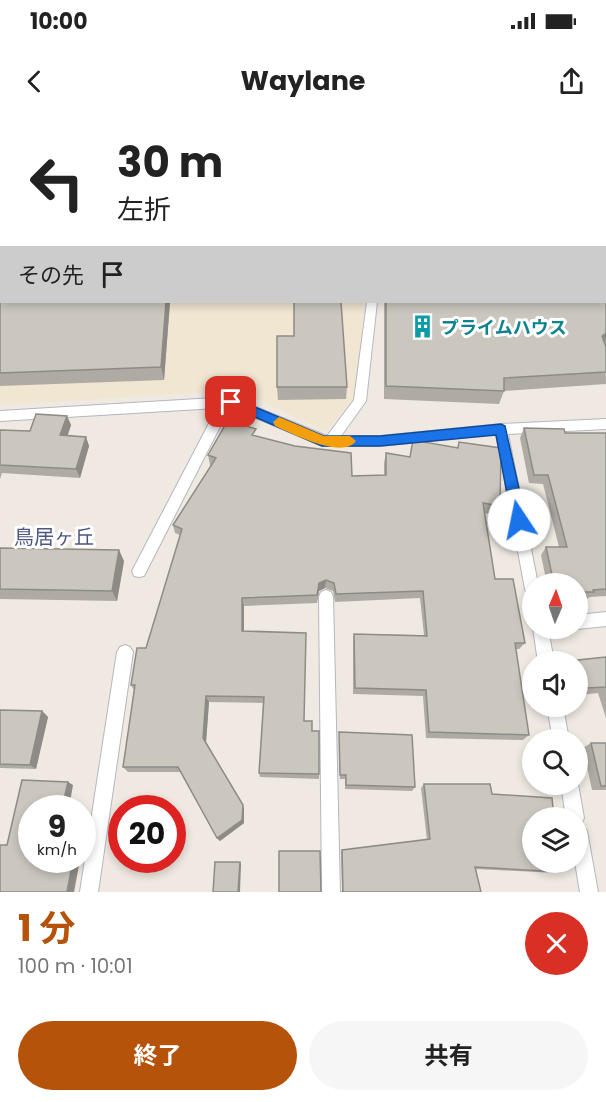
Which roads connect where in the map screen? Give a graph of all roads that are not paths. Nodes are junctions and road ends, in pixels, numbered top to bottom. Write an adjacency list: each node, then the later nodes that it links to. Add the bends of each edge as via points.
1 (372, 303): 6 (lane, via 360,401)
2 (226, 402): 3 (lane); 6 (lane); 7 (lane)
3 (0, 416)
4 (606, 424): 5 (lane)
5 (501, 429): 6 (lane, via 380,441); 8 (lane)
6 (330, 441)
7 (140, 571)
8 (529, 573)
9 (326, 597): 15 (lane)
10 (606, 619): 11 (lane)
11 (588, 621)
12 (125, 652): 14 (lane)
13 (586, 873): 16 (lane)
14 (89, 892)
15 (331, 892)
16 (589, 892)

